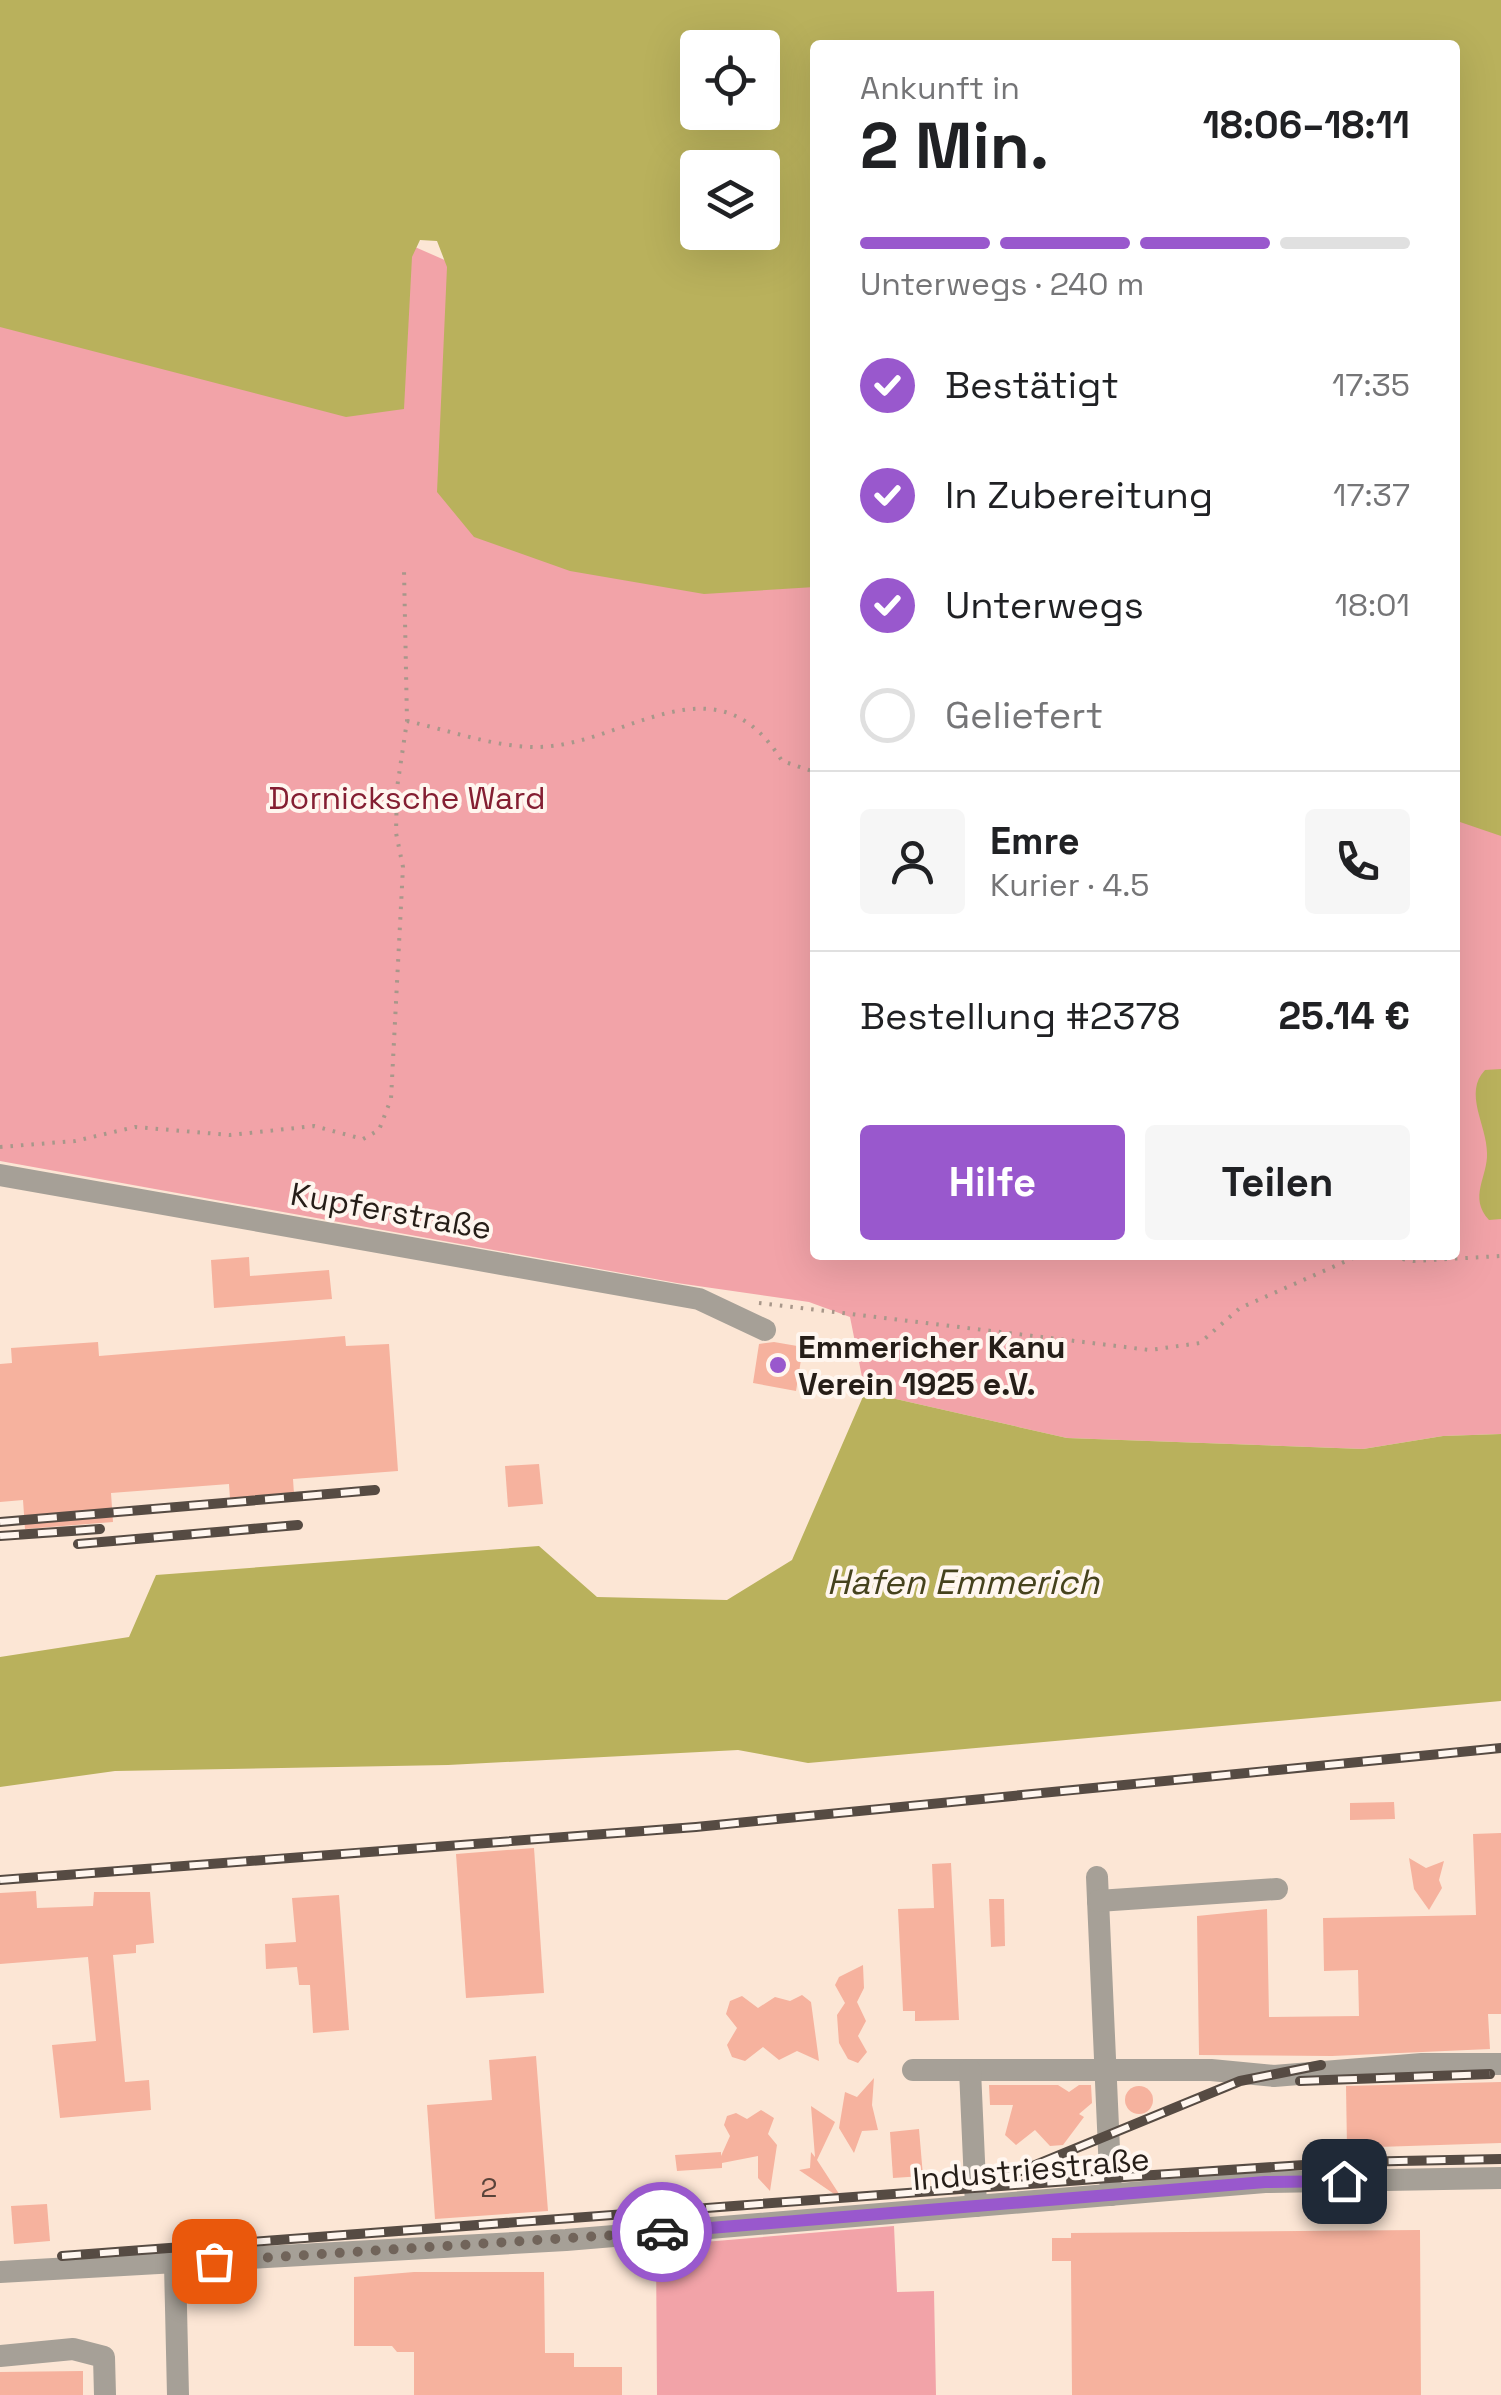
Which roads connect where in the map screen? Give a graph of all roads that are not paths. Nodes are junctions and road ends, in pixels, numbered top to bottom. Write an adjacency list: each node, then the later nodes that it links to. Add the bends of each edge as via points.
1 (0, 1174): 2 (street, Kupferstraße, via 699,1299)
2 (764, 1330)
3 (1277, 1889): 7 (street, via 1097,1889)
4 (1501, 2064): 7 (street, via 1274,2076)
5 (913, 2070): 6 (street)
6 (970, 2070): 7 (street); 10 (street)
7 (1107, 2070): 9 (street)
8 (1501, 2178): 9 (street, Industriestraße, via 1265,2182)
9 (1110, 2195): 10 (street, Industriestraße)
10 (976, 2206): 11 (street, Industriestraße)
11 (175, 2264): 12 (street, Industriestraße); 15 (street)
12 (0, 2272)
13 (0, 2356): 14 (street, via 73,2350 104,2358)
14 (105, 2395)
15 (178, 2395)

